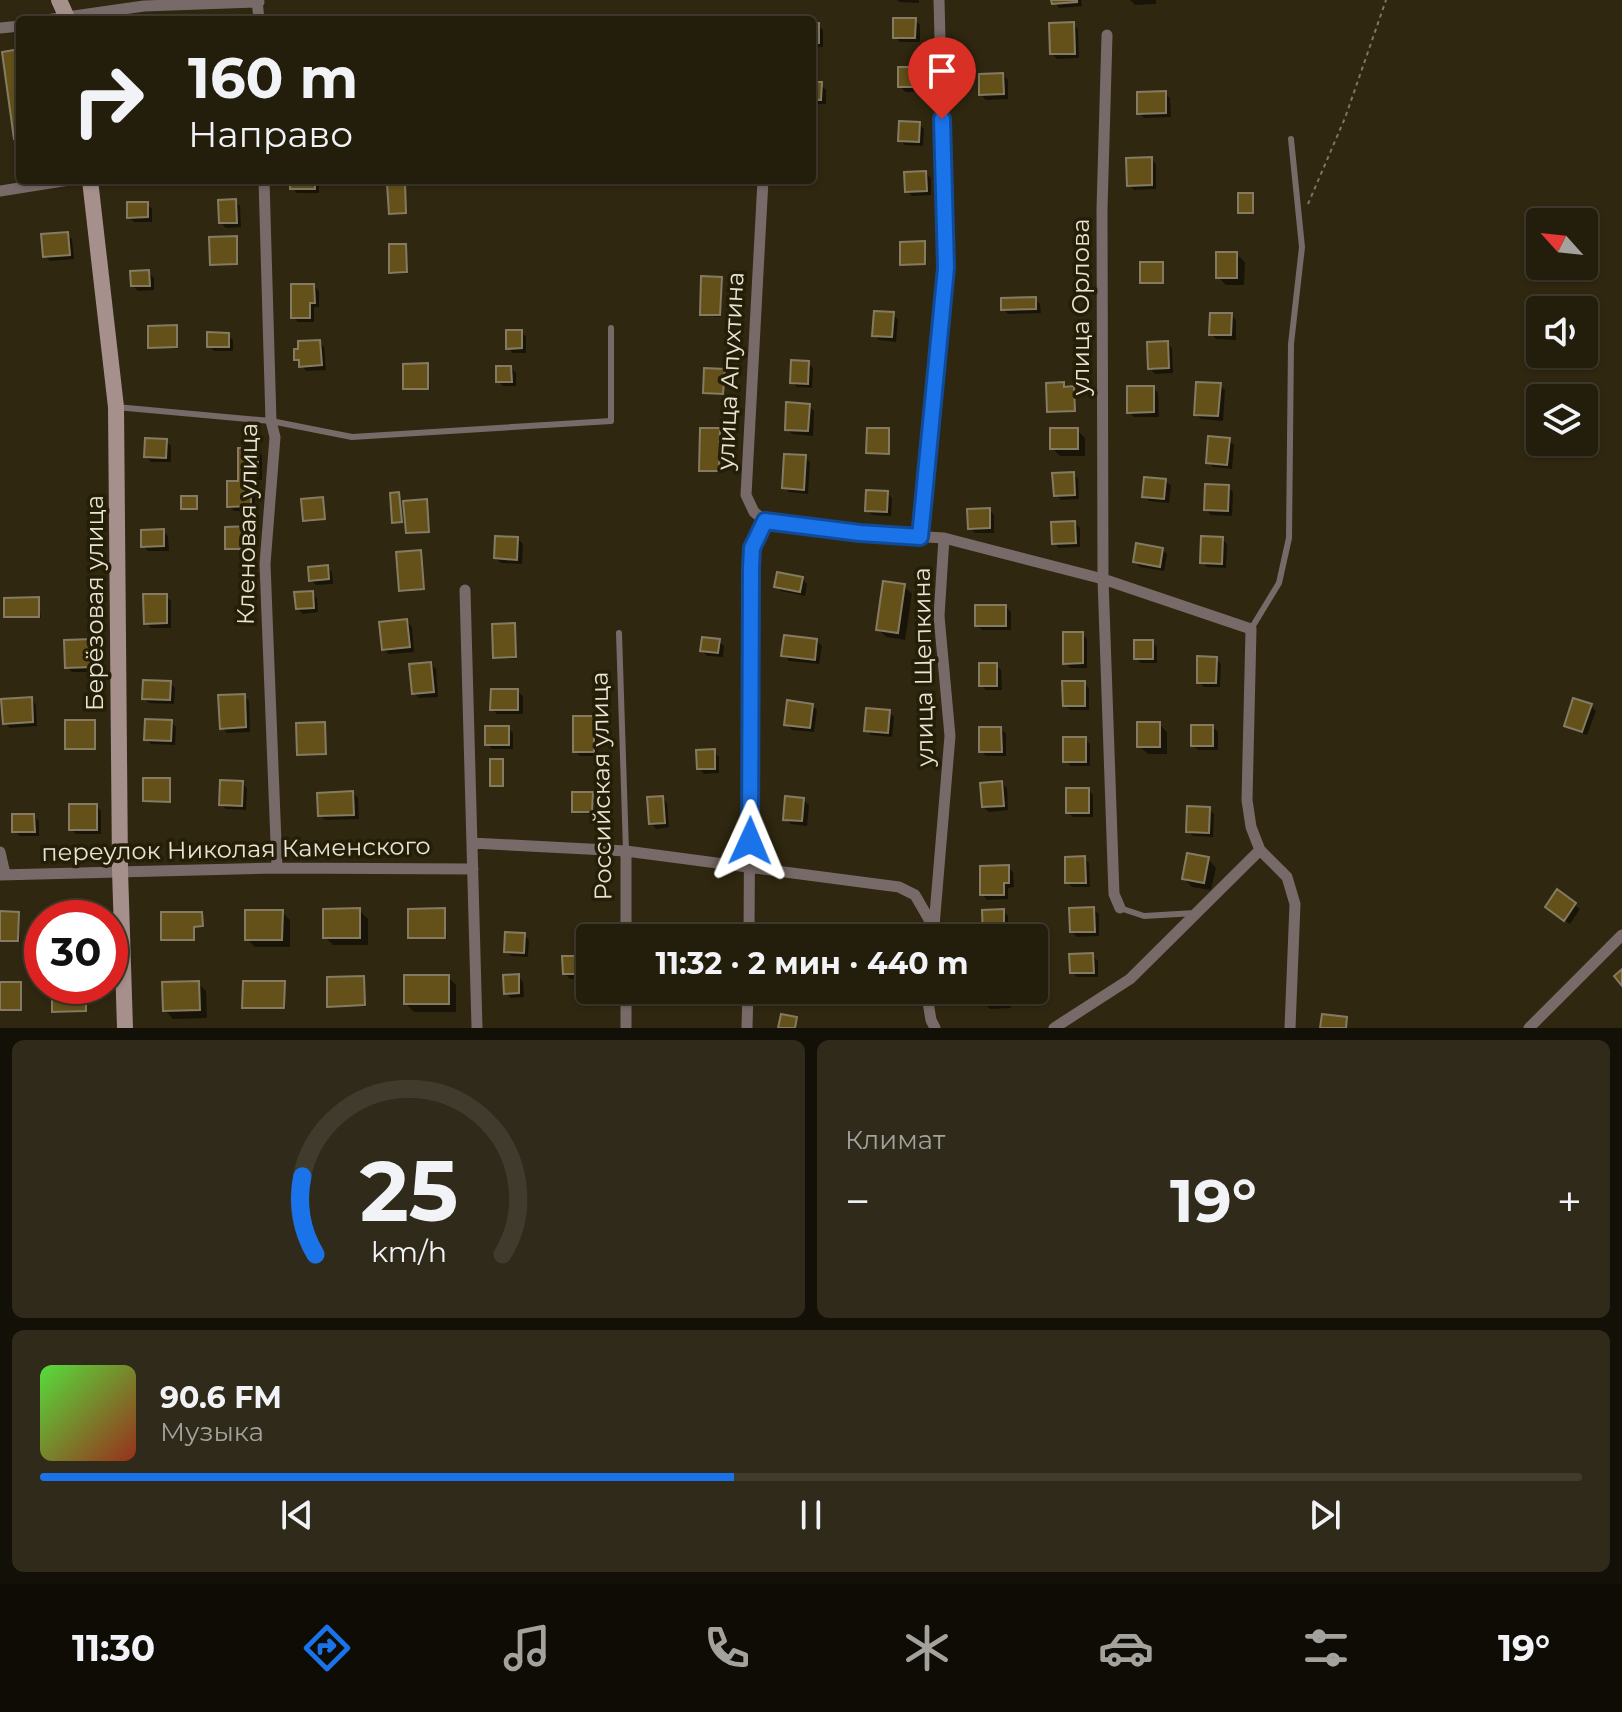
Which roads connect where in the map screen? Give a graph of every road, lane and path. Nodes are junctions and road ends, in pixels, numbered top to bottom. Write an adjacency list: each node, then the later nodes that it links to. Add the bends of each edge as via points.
1 (939, 0): 17 (street, улица Щепкина, via 946,268)
2 (1386, 0): 12 (path, via 1345,118)
3 (258, 1): 4 (street)
4 (65, 12)
5 (1107, 35): 19 (street, улица Орлова)
6 (1291, 139): 12 (lane)
7 (44, 184): 11 (street)
8 (90, 184): 14 (main road, Берёзовая улица)
9 (264, 184): 15 (street, Кленовая улица)
10 (763, 184): 16 (street, улица Апухтина, via 746,495)
11 (0, 191)
12 (1300, 223): 21 (lane, via 1291,344 1289,538 1279,583)
13 (611, 328): 15 (lane, via 611,421 352,437)
14 (116, 407): 15 (lane); 30 (main road, Берёзовая улица)
15 (271, 421): 28 (street, Кленовая улица, via 275,437 265,564)
16 (765, 521): 17 (street); 27 (street, via 752,548 751,568)
17 (920, 537): 18 (street)
18 (944, 538): 19 (street); 37 (street, улица Щепкина, via 939,616 950,736)
19 (1103, 579): 21 (street); 32 (street, улица Орлова, via 1114,894)
20 (465, 590): 23 (street)
21 (1251, 629): 24 (street, via 1247,800)
22 (619, 633): 25 (lane, Российская улица)
23 (472, 843): 25 (street); 29 (street)
24 (1260, 850): 33 (street); 48 (street, via 1287,877 1295,904)
25 (626, 851): 27 (street); 34 (street, Российская улица)
26 (0, 852): 31 (street)
27 (750, 867): 35 (street); 36 (street, via 899,887 915,895)
28 (277, 868): 29 (street, переулок Николая Каменского); 30 (street, переулок Николая Каменского)
29 (473, 869): 43 (street)
30 (120, 870): 31 (street, переулок Николая Каменского); 42 (main road, Берёзовая улица)
31 (3, 874)
32 (1120, 908): 33 (lane, via 1144,916)
33 (1198, 912): 47 (street, via 1130,979)
34 (626, 924)
35 (749, 924)
36 (929, 924)
37 (934, 924)
38 (1622, 935): 49 (street)
39 (626, 1004): 44 (street)
40 (748, 1004): 45 (street)
41 (928, 1004): 46 (street)
42 (125, 1028)
43 (477, 1028)
44 (626, 1028)
45 (747, 1028)
46 (935, 1028)
47 (1054, 1028)
48 (1290, 1028)
49 (1529, 1028)

